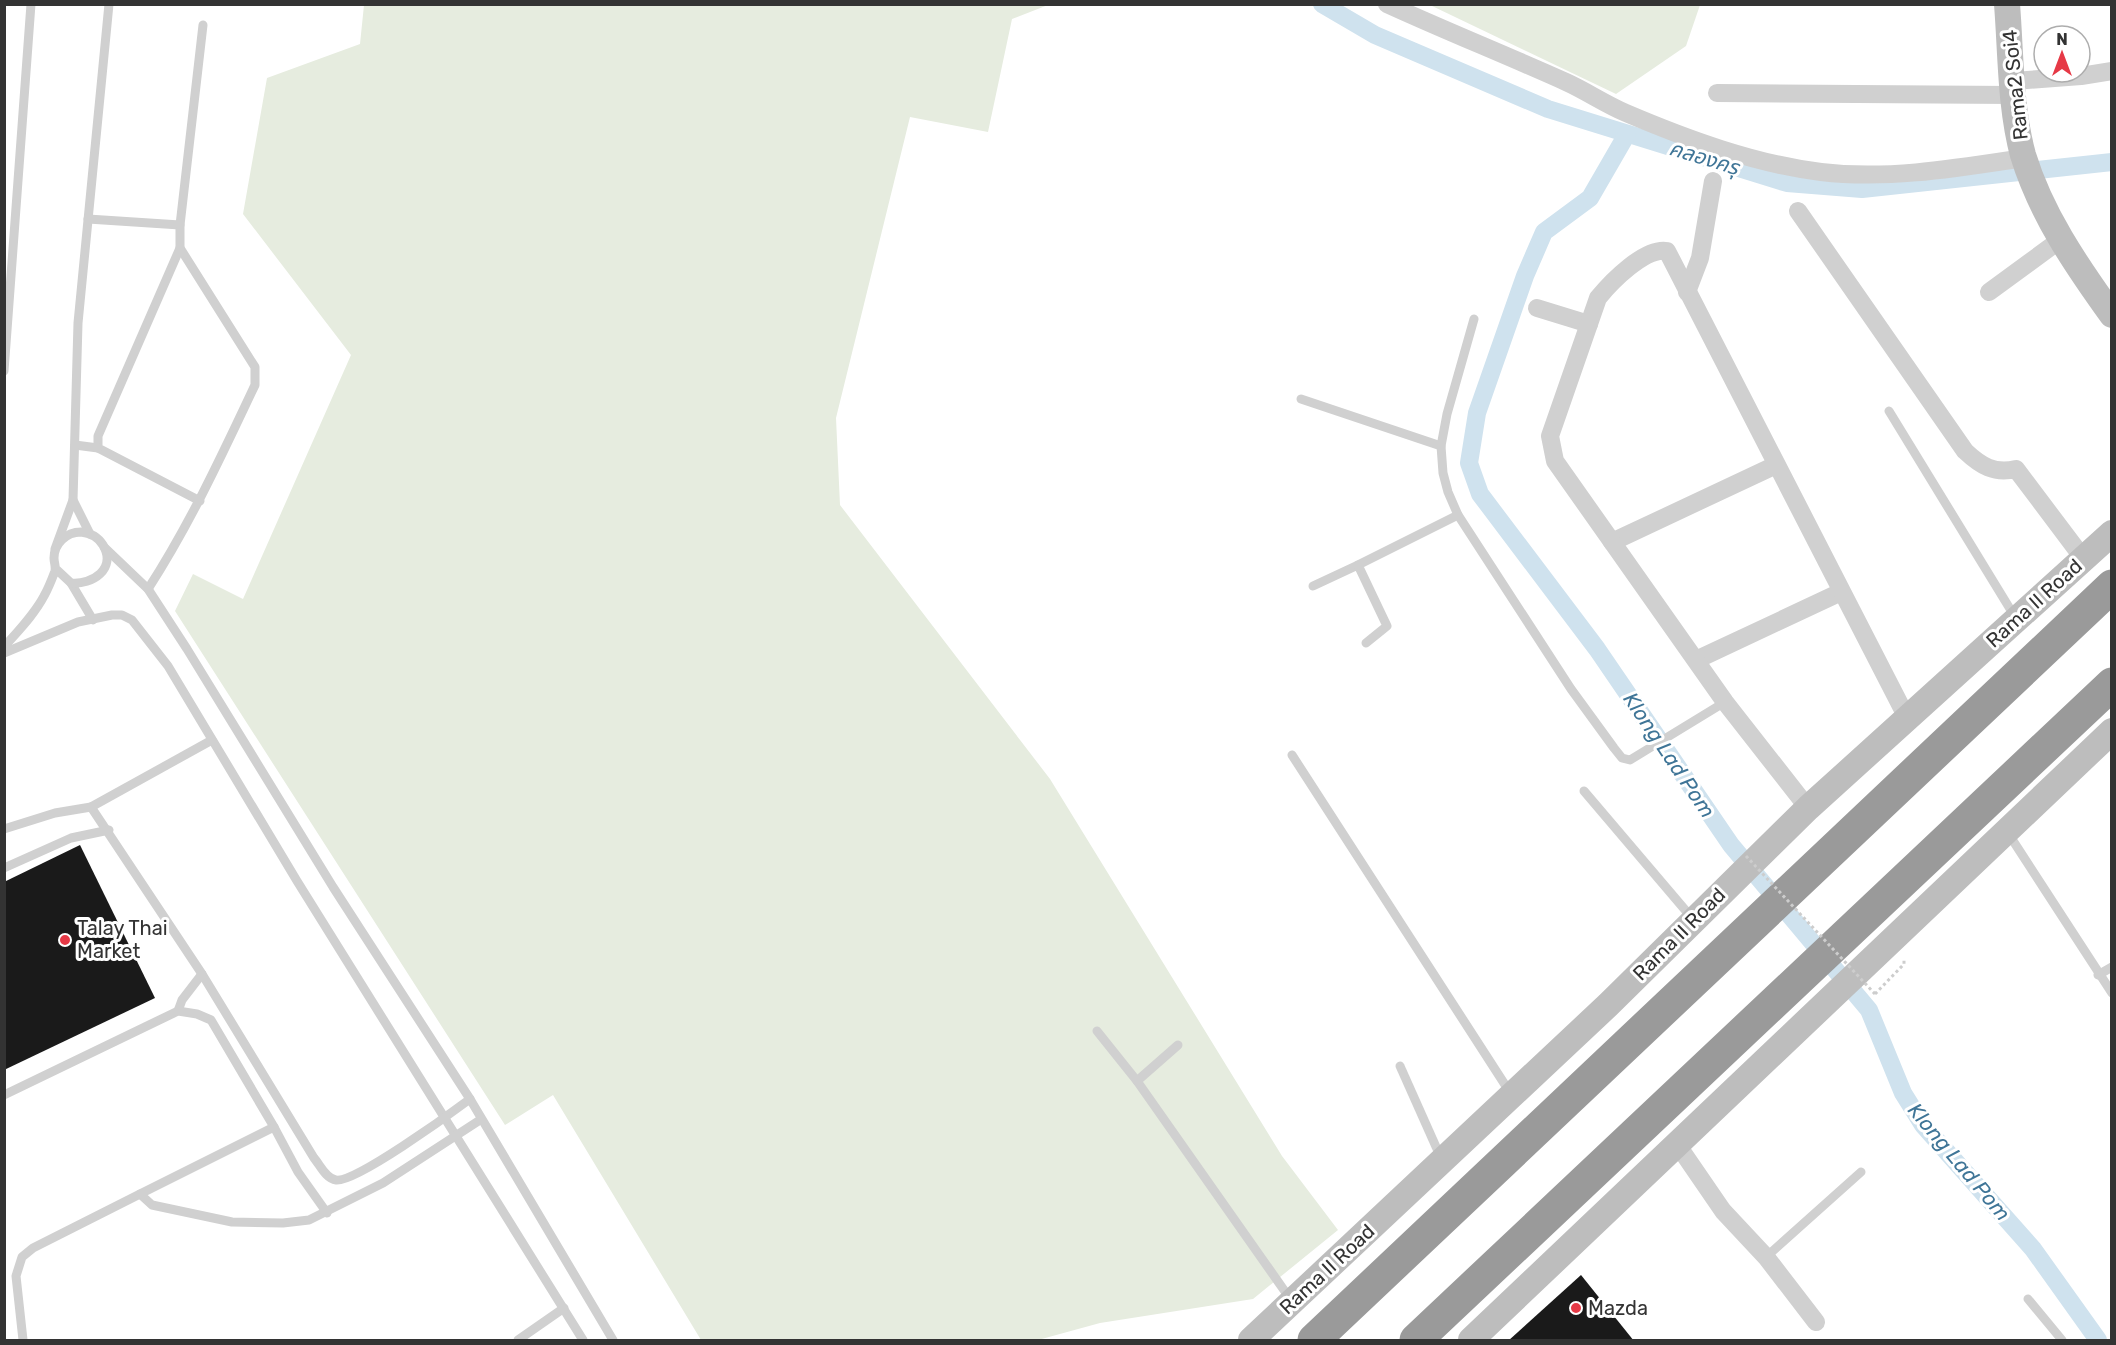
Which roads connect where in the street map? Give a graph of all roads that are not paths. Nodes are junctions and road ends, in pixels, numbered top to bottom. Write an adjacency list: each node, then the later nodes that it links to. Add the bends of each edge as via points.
1 (31, 4): 22 (lane)
2 (109, 4): 12 (lane)
3 (1387, 4): 9 (street, via 1567,82 1626,113 1778,164 1856,174)
4 (2007, 4): 7 (main road, Rama2 Soi4)
5 (203, 25): 13 (lane)
6 (2112, 70): 7 (street)
7 (2014, 88): 8 (street); 9 (main road, Rama2 Soi4)
8 (1717, 93)
9 (2026, 161): 14 (main road, Rama2 Soi4)
10 (1713, 181): 16 (street, via 1700,258)
11 (1798, 211): 37 (street, via 1965,451 1989,469 2016,469)
12 (88, 219): 13 (lane); 25 (lane, via 78,323)
13 (180, 225): 15 (lane)
14 (2060, 240): 17 (street); 19 (main road, Rama2 Soi4)
15 (180, 248): 27 (lane, via 98,436); 30 (lane, via 255,367 256,375 255,385)
16 (1687, 292): 21 (street, via 1667,251 1658,249 1610,282 1598,298); 28 (street)
17 (1989, 292)
18 (1537, 308): 21 (street)
19 (2112, 315)
20 (1474, 319): 26 (lane)
21 (1589, 324): 34 (street, via 1550,436 1551,451)
22 (4, 371)
23 (1301, 399): 26 (lane)
24 (1889, 411): 45 (lane)
25 (75, 445): 27 (lane); 29 (lane)
26 (1441, 446): 31 (lane, via 1443,473)
27 (98, 448): 30 (lane)
28 (1776, 465): 34 (street); 44 (street)
29 (73, 500): 33 (lane); 36 (lane)
30 (200, 501): 43 (lane)
31 (1458, 515): 38 (lane); 52 (lane, via 1571,689 1622,758 1630,760)
32 (2112, 533): 37 (main road, Rama II Road)
33 (90, 534): 35 (lane); 36 (lane, via 70,534)
34 (1612, 542): 50 (street)
35 (104, 547): 40 (lane, via 108,557 100,575 91,582); 43 (lane)
36 (55, 549): 39 (lane)
37 (2083, 558): 45 (main road, Rama II Road)
38 (1358, 565): 41 (lane); 47 (lane, via 1387,626)
39 (56, 569): 40 (lane); 48 (lane, via 44,597)
40 (71, 582): 46 (lane)
41 (1313, 586)
42 (2112, 586): 98 (highway, Rama II Road)
43 (148, 589): 78 (lane)
44 (1841, 592): 50 (street); 54 (street)
45 (2016, 619): 54 (main road, Rama II Road)
46 (93, 620): 49 (lane, via 78,622); 56 (lane, via 122,615 132,620 168,666)
47 (1366, 643)
48 (4, 647)
49 (4, 653)
50 (1696, 660): 52 (street)
51 (2112, 684): 66 (highway)
52 (1725, 702): 60 (street)
53 (2112, 705): 66 (highway)
54 (1907, 718): 60 (main road, Rama II Road)
55 (2112, 731): 63 (main road)
56 (212, 740): 59 (lane); 79 (lane)
57 (1292, 755): 76 (lane)
58 (1584, 791): 65 (lane)
59 (91, 807): 61 (lane, via 55,813); 62 (lane)
60 (1808, 808): 65 (main road, Rama II Road)
61 (4, 829)
62 (109, 830): 64 (lane, via 72,838); 68 (lane)
63 (2007, 831): 69 (lane); 83 (main road)
64 (4, 868)
65 (1694, 920): 76 (main road, Rama II Road)
66 (1848, 933): 99 (highway)
67 (2112, 967): 69 (lane)
68 (202, 974): 71 (lane); 79 (lane, via 314,1158 333,1180 347,1179 368,1168)
69 (2098, 975): 70 (lane)
70 (2112, 993)
71 (178, 1011): 77 (lane); 81 (lane, via 210,1020)
72 (1097, 1031): 75 (lane)
73 (1178, 1045): 75 (lane)
74 (1400, 1066): 84 (lane)
75 (1137, 1081): 90 (lane)
76 (1511, 1094): 84 (main road, Rama II Road)
77 (4, 1095)
78 (470, 1099): 79 (lane); 80 (lane)
79 (446, 1116): 82 (lane)
80 (480, 1120): 82 (lane); 96 (lane)
81 (274, 1127): 86 (lane); 87 (lane, via 298,1172)
82 (457, 1136): 87 (lane); 91 (lane)
83 (1677, 1144): 88 (street, via 1723,1211); 100 (main road)
84 (1443, 1161): 90 (main road, Rama II Road)
85 (1861, 1172): 88 (lane)
86 (140, 1194): 87 (lane, via 152,1205 232,1222 283,1223); 93 (lane, via 22,1257 16,1276)
87 (327, 1213)
88 (1766, 1257): 92 (street)
89 (2028, 1299): 101 (lane)
90 (1293, 1301): 97 (main road, Rama II Road)
91 (564, 1308): 94 (lane); 95 (lane)
92 (1816, 1322)
93 (23, 1341)
94 (518, 1341)
95 (583, 1341)
96 (613, 1341)
97 (1251, 1341)
98 (1314, 1341)
99 (1416, 1341)
100 (1471, 1341)
101 (2062, 1341)

